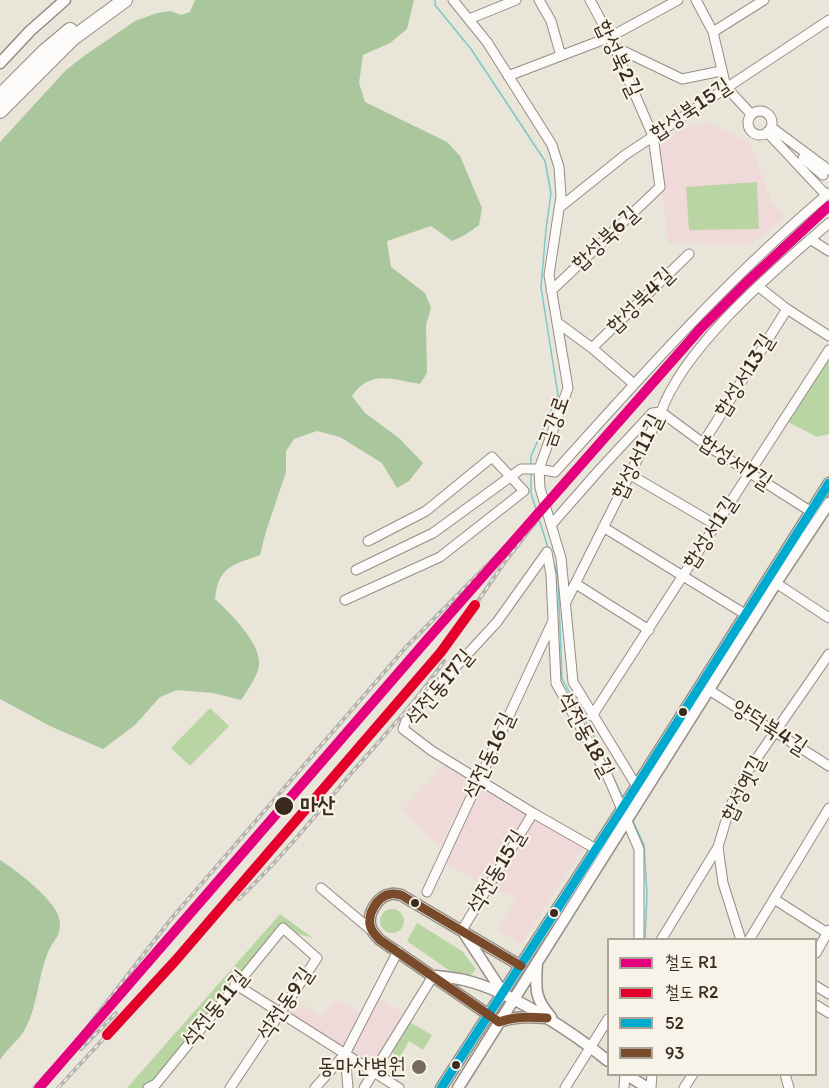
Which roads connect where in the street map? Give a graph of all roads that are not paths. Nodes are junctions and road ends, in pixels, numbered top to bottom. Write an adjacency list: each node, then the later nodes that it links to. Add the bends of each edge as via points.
1 (65, 0): 17 (main road)
2 (110, 0): 21 (highway, via 45,51)
3 (125, 0): 22 (highway, via 73,38)
4 (453, 0): 11 (street, 금강로)
5 (516, 0): 11 (street)
6 (539, 0): 16 (street)
7 (590, 0): 14 (street, 합성북2길)
8 (678, 0): 14 (street)
9 (696, 0): 13 (street)
10 (763, 0): 13 (street)
11 (469, 19): 19 (street, 금강로)
12 (829, 20): 20 (street, 합성북15길)
13 (712, 32): 18 (street)
14 (610, 37): 15 (street, 합성북2길); 16 (street)
15 (615, 47): 18 (street, via 682,79); 25 (street, 합성북2길)
16 (561, 56): 19 (street)
17 (0, 63)
18 (721, 71): 20 (street)
19 (508, 76): 29 (street, 금강로, via 552,145 559,167)
20 (726, 87): 23 (street); 25 (street, 합성북15길)
21 (0, 96)
22 (0, 111)
23 (751, 114): 24 (street, via 765,112 770,118); 24 (street, via 750,130 756,134)
24 (769, 130): 26 (street); 28 (street)
25 (652, 136): 27 (street, 합성북2길); 29 (street, 합성북15길)
26 (826, 172)
27 (660, 187): 35 (street, 합성북6길)
28 (827, 194): 41 (street, via 758,255)
29 (560, 208): 35 (street, 금강로, via 549,275)
30 (829, 223): 31 (street, 합성서11길)
31 (810, 239): 32 (street); 34 (street, 합성서11길)
32 (829, 251)
33 (689, 254): 39 (street, 합성북4길)
34 (759, 287): 36 (street); 42 (street, 합성서11길, via 724,319 680,374)
35 (551, 291): 37 (street, 금강로)
36 (787, 309): 38 (street); 43 (street, 합성서13길)
37 (558, 322): 39 (street); 44 (street, 금강로, via 568,388)
38 (829, 336)
39 (592, 348): 41 (street)
40 (829, 350): 45 (street, 합성서1길)
41 (634, 384): 44 (street, via 555,472)
42 (661, 412): 43 (street, 합성서7길); 46 (street, 합성서11길); 51 (street, via 652,413)
43 (703, 443): 45 (street, 합성서7길)
44 (538, 469): 47 (street, via 521,469); 51 (street, 금강로)
45 (750, 473): 50 (street, 합성서7길); 52 (street, 합성서1길)
46 (629, 474): 52 (street); 53 (street, 합성서11길)
47 (510, 476): 54 (street, via 492,457 426,511); 56 (street, via 433,533); 60 (street, via 524,491 440,557)
48 (829, 483): 50 (main road)
49 (829, 503): 58 (main road)
50 (810, 511): 62 (main road)
51 (551, 525): 61 (street, 금강로, via 561,558)
52 (716, 525): 57 (street, 합성서1길)
53 (603, 527): 57 (street); 59 (street, 합성서11길)
54 (368, 541)
55 (547, 552): 64 (street, 석전동18길); 71 (street, 석전동17길, via 497,622 406,721 403,729)
56 (356, 570)
57 (682, 577): 62 (street); 65 (street, 합성서1길)
58 (776, 583): 63 (street); 67 (main road)
59 (576, 584): 61 (street, 합성서11길); 65 (street)
60 (345, 600)
61 (566, 602): 68 (street, 금강로, via 573,682)
62 (745, 614): 72 (main road)
63 (829, 618)
64 (553, 621): 71 (street, 석전동16길); 75 (street, 석전동18길, via 556,683)
65 (649, 630): 68 (street, 합성서1길)
66 (829, 654): 69 (street, 합성옛길)
67 (709, 690): 69 (street, 양덕북4길); 72 (main road)
68 (592, 716): 72 (street, 금강로)
69 (777, 732): 70 (street, 양덕북4길); 76 (street, 합성옛길, via 748,771 730,807)
70 (829, 766)
71 (479, 780): 74 (street, 석전동17길); 79 (street, 석전동16길)
72 (636, 792): 75 (main road)
73 (829, 808): 80 (street)
74 (533, 813): 77 (street, 석전동17길); 83 (street, 석전동15길)
75 (625, 814): 77 (main road); 85 (street, 석전동18길, via 639,849); 91 (main road)
76 (718, 847): 86 (street); 87 (street, 합성옛길, via 723,883)
77 (596, 849): 92 (main road)
78 (321, 888): 82 (street)
79 (427, 892)
80 (774, 899): 84 (street); 88 (street)
81 (283, 928): 94 (street, 석전동11길); 97 (street, 석전동9길, via 317,958)
82 (371, 930): 83 (main road, via 371,911 390,894 401,895); 89 (main road)
83 (462, 930): 92 (main road); 95 (main road)
84 (828, 932): 90 (street)
85 (639, 938)
86 (662, 938)
87 (741, 938)
88 (750, 938)
89 (398, 951): 93 (main road); 104 (street)
90 (817, 951)
91 (537, 962): 96 (main road); 102 (main road, via 540,1005)
92 (521, 966): 95 (main road)
93 (433, 976): 95 (main road, via 465,980); 98 (main road); 106 (street)
94 (235, 984): 97 (street); 108 (street, 석전동11길)
95 (503, 993): 96 (main road); 98 (main road)
96 (513, 1000): 99 (main road); 100 (main road)
97 (281, 1013): 104 (street); 109 (street, 석전동9길)
98 (489, 1014): 100 (main road); 114 (main road)
99 (547, 1018): 100 (main road, via 525,1016); 102 (main road)
100 (499, 1022): 115 (main road)
101 (607, 1022): 103 (street)
102 (560, 1026): 103 (main road)
103 (591, 1046): 105 (main road); 116 (street)
104 (345, 1054): 106 (street); 110 (street); 111 (street)
105 (607, 1059)
106 (373, 1072): 112 (street); 113 (street)
107 (628, 1076): 117 (main road)
108 (155, 1087)
109 (230, 1088)
110 (315, 1088)
111 (348, 1088)
112 (364, 1088)
113 (399, 1088)
114 (441, 1088)
115 (458, 1088)
116 (565, 1088)
117 (650, 1088)

